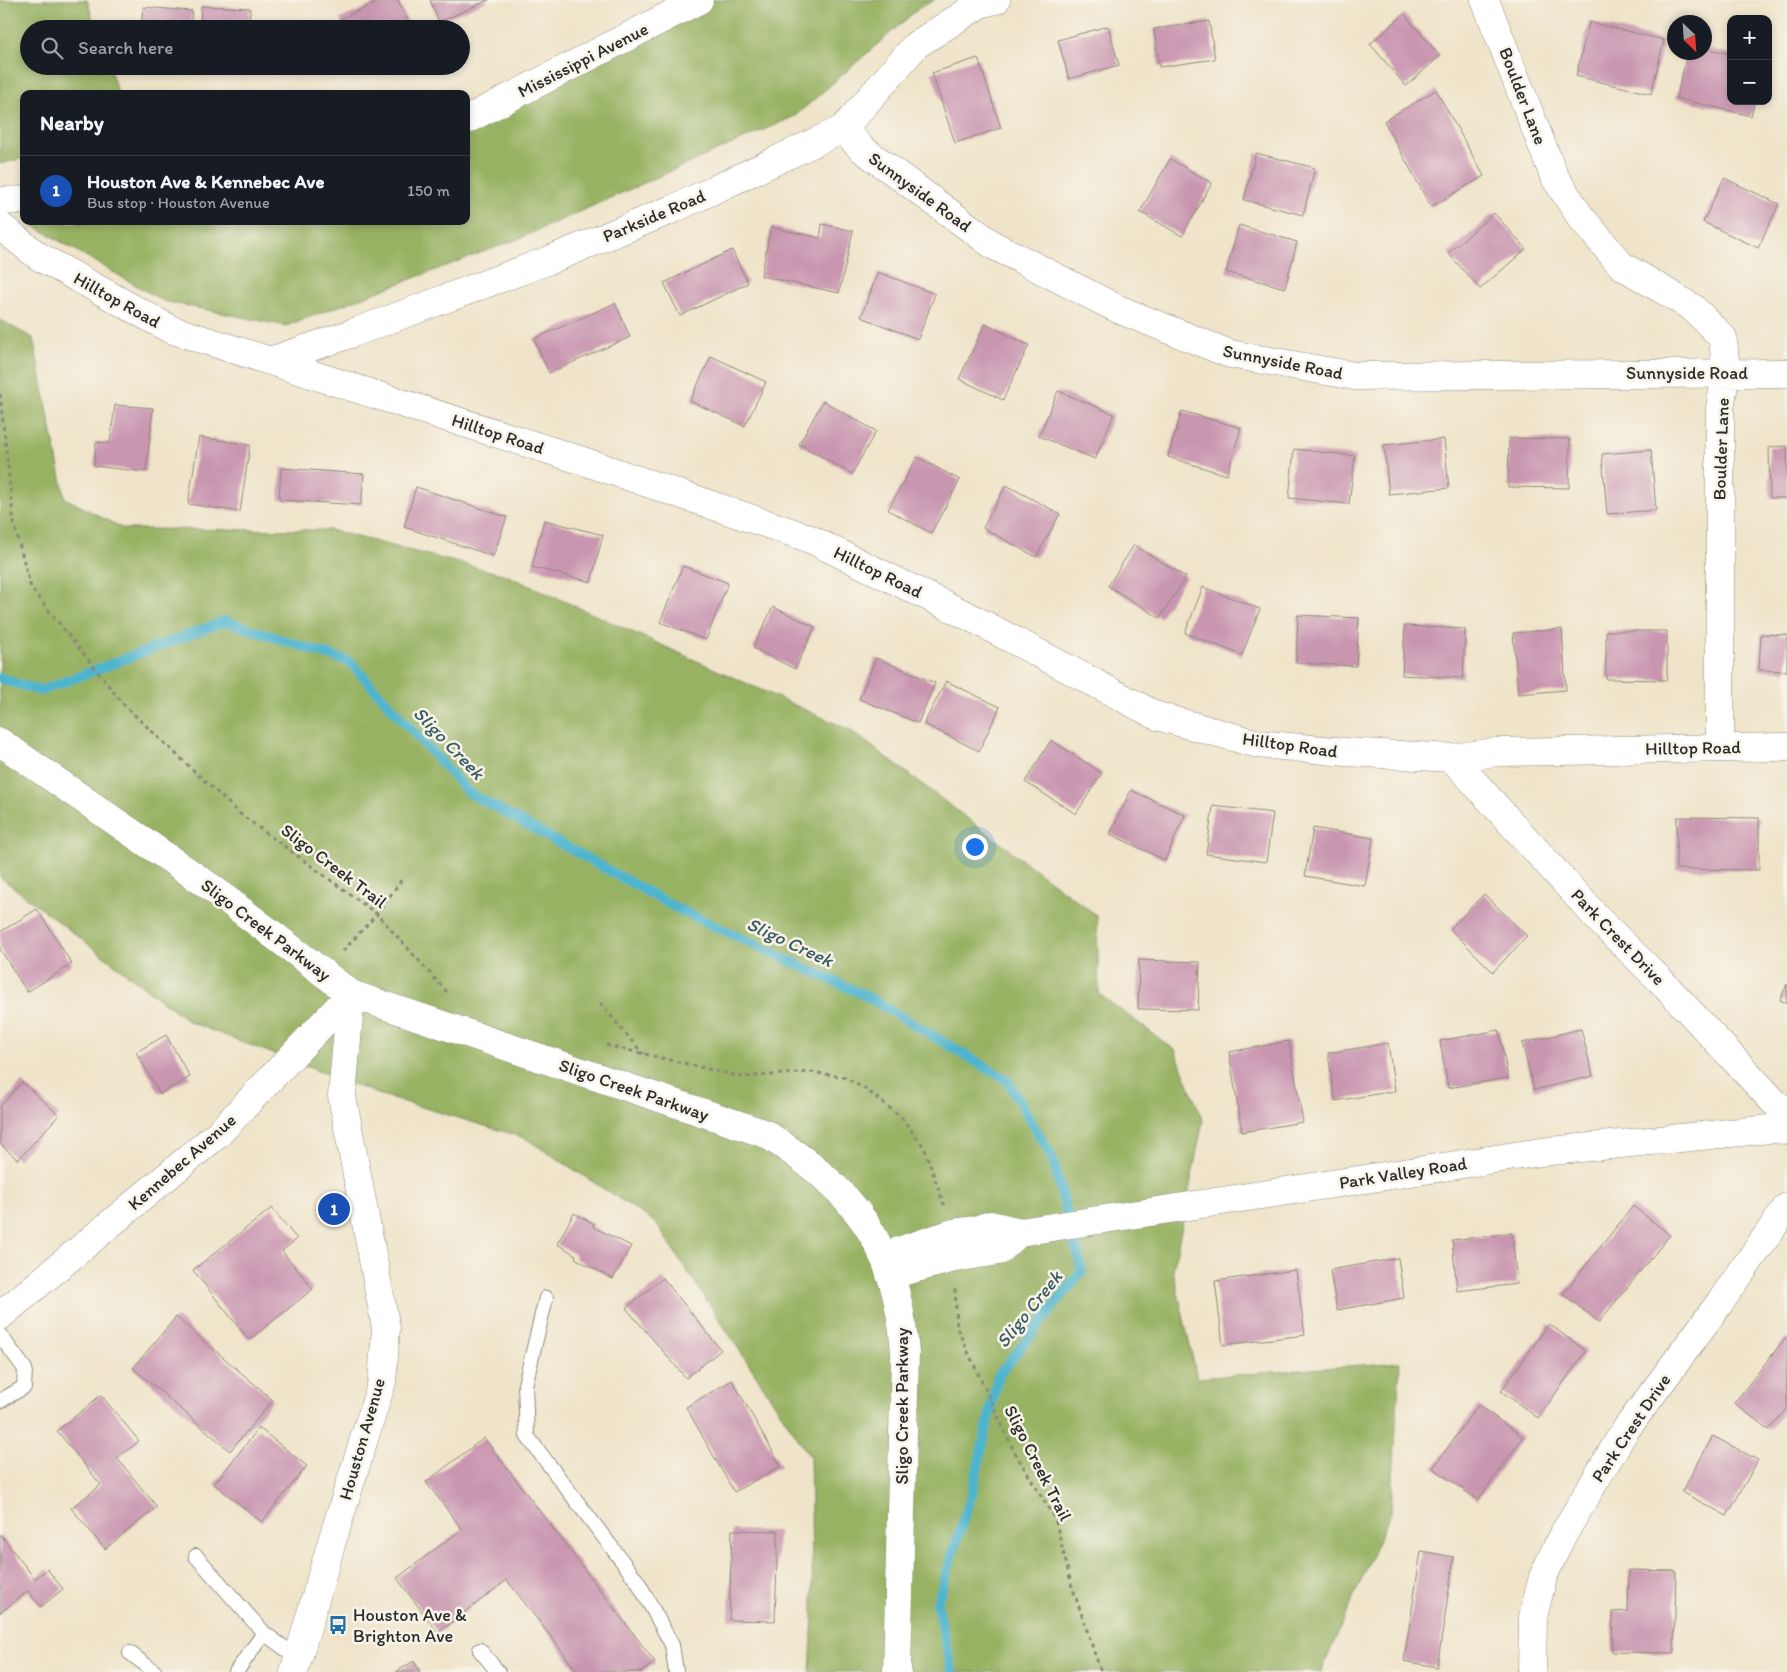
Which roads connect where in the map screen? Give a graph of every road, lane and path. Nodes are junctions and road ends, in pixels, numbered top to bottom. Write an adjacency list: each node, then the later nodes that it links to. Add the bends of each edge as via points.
1 (699, 0): 4 (street, Mississippi Avenue)
2 (996, 0): 5 (street, Parkside Road, via 980,4 916,45)
3 (1485, 0): 10 (street, Boulder Lane, via 1554,176 1569,200 1621,265 1693,308 1723,338)
4 (470, 118)
5 (843, 128): 9 (street, Parkside Road, via 674,209 556,258); 10 (street, Sunnyside Road, via 861,148 993,245 1118,309 1230,354 1355,376)
6 (20, 200): 7 (street)
7 (0, 201)
8 (0, 226): 9 (street, Hilltop Road, via 38,256 170,329)
9 (270, 360): 16 (street, Hilltop Road, via 584,461 808,538 970,617 1157,716 1258,744)
10 (1726, 373): 11 (street, Sunnyside Road); 14 (street, Boulder Lane, via 1720,408)
11 (1787, 373)
12 (0, 394): 18 (path, Sligo Creek Trail, via 14,524 31,588 125,706 240,814)
13 (0, 742): 21 (street, Sligo Creek Parkway, via 209,886)
14 (1720, 747): 15 (street, Hilltop Road); 16 (street, Hilltop Road, via 1497,752)
15 (1787, 747)
16 (1452, 758): 25 (street, Park Crest Drive, via 1601,922 1768,1096)
17 (402, 880): 18 (path)
18 (377, 914): 19 (path); 20 (path, Sligo Creek Trail)
19 (342, 952)
20 (448, 993)
21 (351, 994): 29 (street, Sligo Creek Parkway, via 766,1134 806,1160 833,1183 877,1239); 32 (street, Kennebec Avenue, via 219,1133); 39 (street, Houston Avenue, via 342,1096 386,1328 382,1382)
22 (600, 1003): 24 (path)
23 (599, 1043): 24 (path)
24 (644, 1054): 28 (path, via 742,1077 811,1072 844,1077 867,1090 901,1117 924,1147)
25 (1787, 1111)
26 (1787, 1130): 29 (street, Park Valley Road, via 1770,1129 1541,1152 1030,1230 990,1225 954,1233)
27 (1787, 1207): 46 (street, Park Crest Drive, via 1624,1432 1561,1538 1543,1577 1533,1617)
28 (945, 1210)
29 (887, 1266): 44 (street, Sligo Creek Parkway, via 903,1326 905,1354)
30 (956, 1285): 45 (path, Sligo Creek Trail, via 956,1328 1014,1451 1055,1519)
31 (546, 1298): 43 (lane, via 525,1385 527,1436 638,1582 672,1645)
32 (0, 1316)
33 (0, 1335): 34 (lane, via 25,1369 24,1387)
34 (0, 1401)
35 (196, 1556): 36 (lane)
36 (264, 1632): 39 (lane); 41 (lane)
37 (480, 1650): 42 (lane)
38 (130, 1653): 40 (lane)
39 (296, 1665)
40 (155, 1672)
41 (236, 1672)
42 (498, 1672)
43 (676, 1672)
44 (898, 1672)
45 (1101, 1672)
46 (1532, 1672)

